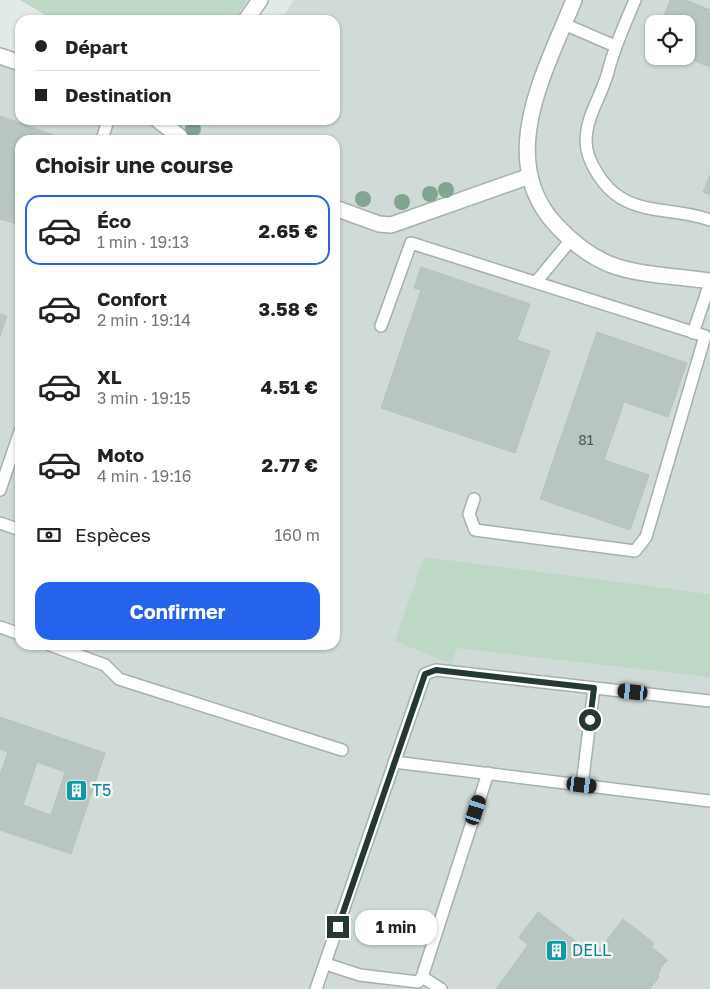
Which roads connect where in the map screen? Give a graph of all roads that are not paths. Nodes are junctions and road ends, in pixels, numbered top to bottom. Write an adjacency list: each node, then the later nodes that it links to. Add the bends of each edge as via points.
1 (260, 0): 4 (street)
2 (574, 0): 5 (street)
3 (634, 0): 6 (lane)
4 (250, 15)
5 (564, 24): 6 (lane); 11 (street, via 534,99 526,150)
6 (615, 46): 13 (lane, via 588,127 586,141 590,158 610,189 622,199)
7 (0, 56): 8 (street)
8 (15, 61)
9 (165, 125): 10 (street)
10 (177, 133)
11 (530, 176): 12 (street, via 391,224 379,224); 15 (street, via 548,217)
12 (340, 210)
13 (706, 218): 14 (lane)
14 (710, 228)
15 (570, 241): 16 (lane); 17 (street, via 625,269)
16 (536, 282): 18 (lane, via 411,243); 19 (lane)
17 (710, 282): 19 (lane)
18 (381, 326)
19 (693, 332): 22 (lane, via 705,336 646,537 635,551 475,530 469,514)
20 (15, 446): 21 (lane)
21 (0, 490)
22 (474, 499)
23 (0, 524): 24 (lane)
24 (15, 528)
25 (0, 627): 26 (lane)
26 (15, 632)
27 (64, 650): 30 (lane, via 105,665 120,678)
28 (594, 688): 29 (lane); 31 (lane, via 429,671 421,680); 33 (lane)
29 (710, 701)
30 (342, 750)
31 (394, 762): 32 (lane); 35 (lane)
32 (488, 773): 33 (lane); 36 (lane)
33 (582, 785): 34 (lane)
34 (710, 801)
35 (326, 964): 36 (lane, via 360,976 411,983); 37 (lane)
36 (422, 977): 38 (lane)
37 (316, 989)
38 (441, 989)

